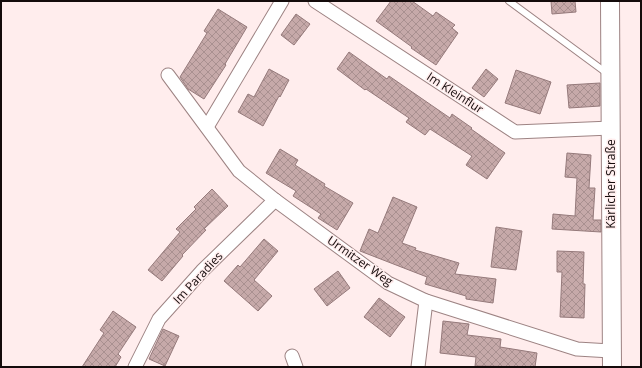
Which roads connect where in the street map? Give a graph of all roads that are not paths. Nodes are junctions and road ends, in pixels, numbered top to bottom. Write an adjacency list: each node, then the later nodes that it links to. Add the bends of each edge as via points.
1 (282, 1): 7 (street)
2 (315, 1): 8 (street, Im Kleinflur, via 515,132)
3 (509, 1): 6 (lane)
4 (610, 1): 6 (street, Kärlicher Straße)
5 (168, 75): 7 (street, Urmitzer Weg)
6 (611, 76): 8 (street, Kärlicher Straße)
7 (207, 127): 9 (street, Urmitzer Weg, via 239,171)
8 (611, 128): 11 (street, Kärlicher Straße)
9 (275, 200): 10 (street, Urmitzer Weg, via 388,283); 12 (street, Im Paradies, via 202,271 159,319)
10 (426, 301): 11 (street, Urmitzer Weg); 13 (street)
11 (612, 359)
12 (136, 367)
13 (418, 367)

